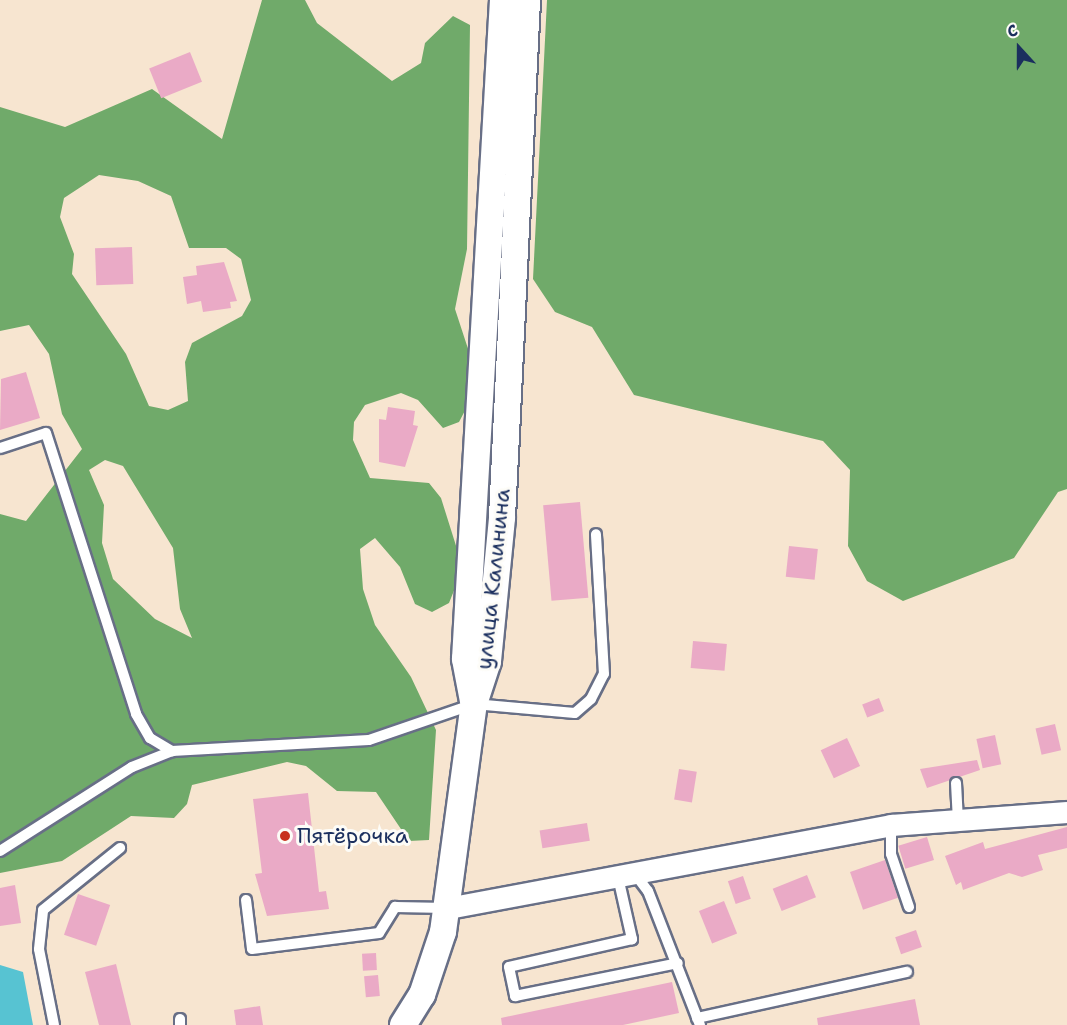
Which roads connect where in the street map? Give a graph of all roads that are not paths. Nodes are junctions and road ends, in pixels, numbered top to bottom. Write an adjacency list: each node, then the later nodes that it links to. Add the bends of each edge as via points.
1 (503, 0): 5 (street, улица Калинина, via 465,659)
2 (526, 0): 5 (street, улица Калинина, via 502,517 488,662)
3 (0, 448): 6 (lane, via 46,433 136,714 150,738)
4 (596, 534): 5 (lane, via 604,674 591,699 575,713)
5 (474, 704): 6 (lane, via 369,740); 16 (street)
6 (172, 751): 12 (lane, via 132,767)
7 (956, 783): 9 (lane)
8 (1067, 812): 9 (street)
9 (958, 817): 10 (street)
10 (891, 825): 13 (street); 15 (lane, via 891,854)
11 (120, 848): 20 (lane, via 43,910 39,949)
12 (0, 851)
13 (626, 876): 16 (street); 17 (lane, via 648,891); 17 (lane, via 632,939 509,967 515,996)
14 (246, 900): 16 (lane, via 252,949 379,933 395,907)
15 (909, 907)
16 (448, 908): 21 (street, via 422,995)
17 (678, 963): 19 (lane)
18 (907, 972): 19 (lane)
19 (699, 1021)
20 (54, 1025)
21 (403, 1025)

